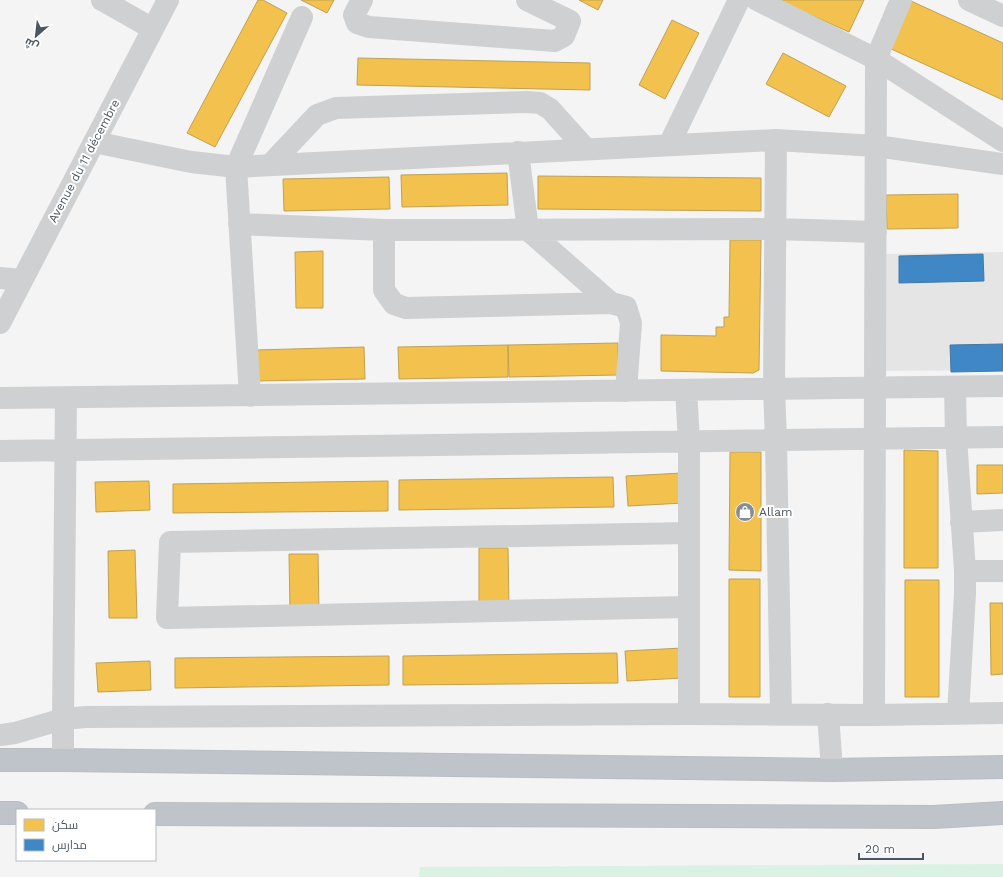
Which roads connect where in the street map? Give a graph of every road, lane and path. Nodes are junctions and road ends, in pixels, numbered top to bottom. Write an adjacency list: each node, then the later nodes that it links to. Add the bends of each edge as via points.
1 (102, 0): 11 (street)
2 (168, 0): 11 (street, Avenue du 11 décembre)
3 (362, 0): 4 (street, via 354,15 357,23 369,27 555,41 564,36 570,21)
4 (527, 0)
5 (739, 0): 16 (street)
6 (757, 0): 12 (street)
7 (901, 0): 12 (street)
8 (969, 0): 9 (street)
9 (1003, 16)
10 (302, 17): 22 (street)
11 (153, 29): 15 (street, Avenue du 11 décembre)
12 (876, 59): 14 (street); 17 (street)
13 (776, 140): 16 (street); 17 (street); 24 (street)
14 (1003, 141)
15 (94, 142): 22 (street, via 191,162); 29 (street, Avenue du 11 décembre)
16 (669, 145): 18 (street)
17 (876, 146): 20 (street); 27 (street)
18 (586, 149): 19 (street); 21 (street, via 550,109 540,103 336,108 317,115)
19 (518, 152): 21 (street); 26 (street)
20 (1003, 164)
21 (270, 165): 22 (street)
22 (236, 167): 23 (street)
23 (239, 224): 25 (street); 38 (street)
24 (775, 229): 26 (street); 27 (street); 35 (street)
25 (384, 230): 26 (street); 30 (street, via 384,290 394,304 406,308)
26 (528, 230): 30 (street)
27 (876, 232): 34 (street)
28 (0, 278): 29 (street)
29 (22, 280): 31 (street, Avenue du 11 décembre)
30 (611, 303): 37 (street, via 626,307 631,323)
31 (0, 322)
32 (1003, 386): 33 (street)
33 (955, 387): 34 (street); 41 (street)
34 (875, 388): 35 (street); 43 (street)
35 (774, 389): 36 (street); 44 (street)
36 (686, 390): 37 (street); 45 (street)
37 (626, 391): 38 (street)
38 (250, 396): 40 (street)
39 (0, 398): 40 (street)
40 (66, 398): 46 (street)
41 (956, 437): 42 (street); 43 (street); 49 (street)
42 (1003, 437)
43 (875, 438): 44 (street); 59 (street)
44 (776, 440): 45 (street); 56 (street)
45 (689, 441): 46 (street); 50 (street)
46 (65, 450): 47 (street); 60 (street)
47 (0, 451)
48 (1003, 520): 49 (street)
49 (961, 522): 51 (street)
50 (689, 533): 53 (street); 53 (street, via 170,542 168,618)
51 (965, 571): 52 (street); 58 (street)
52 (1003, 571)
53 (689, 607): 55 (street)
54 (1003, 713): 58 (street)
55 (689, 714): 56 (street); 60 (street)
56 (781, 714): 57 (street)
57 (828, 714): 59 (street); 65 (street)
58 (958, 714): 59 (street)
59 (874, 715)
60 (63, 719): 61 (street); 63 (street)
61 (0, 735)
62 (0, 760): 63 (highway)
63 (63, 760): 65 (highway)
64 (1003, 767): 65 (highway)
65 (832, 770)
66 (0, 813): 67 (highway)
67 (16, 813)
68 (1003, 813): 69 (highway, via 934,817)
69 (156, 814)

